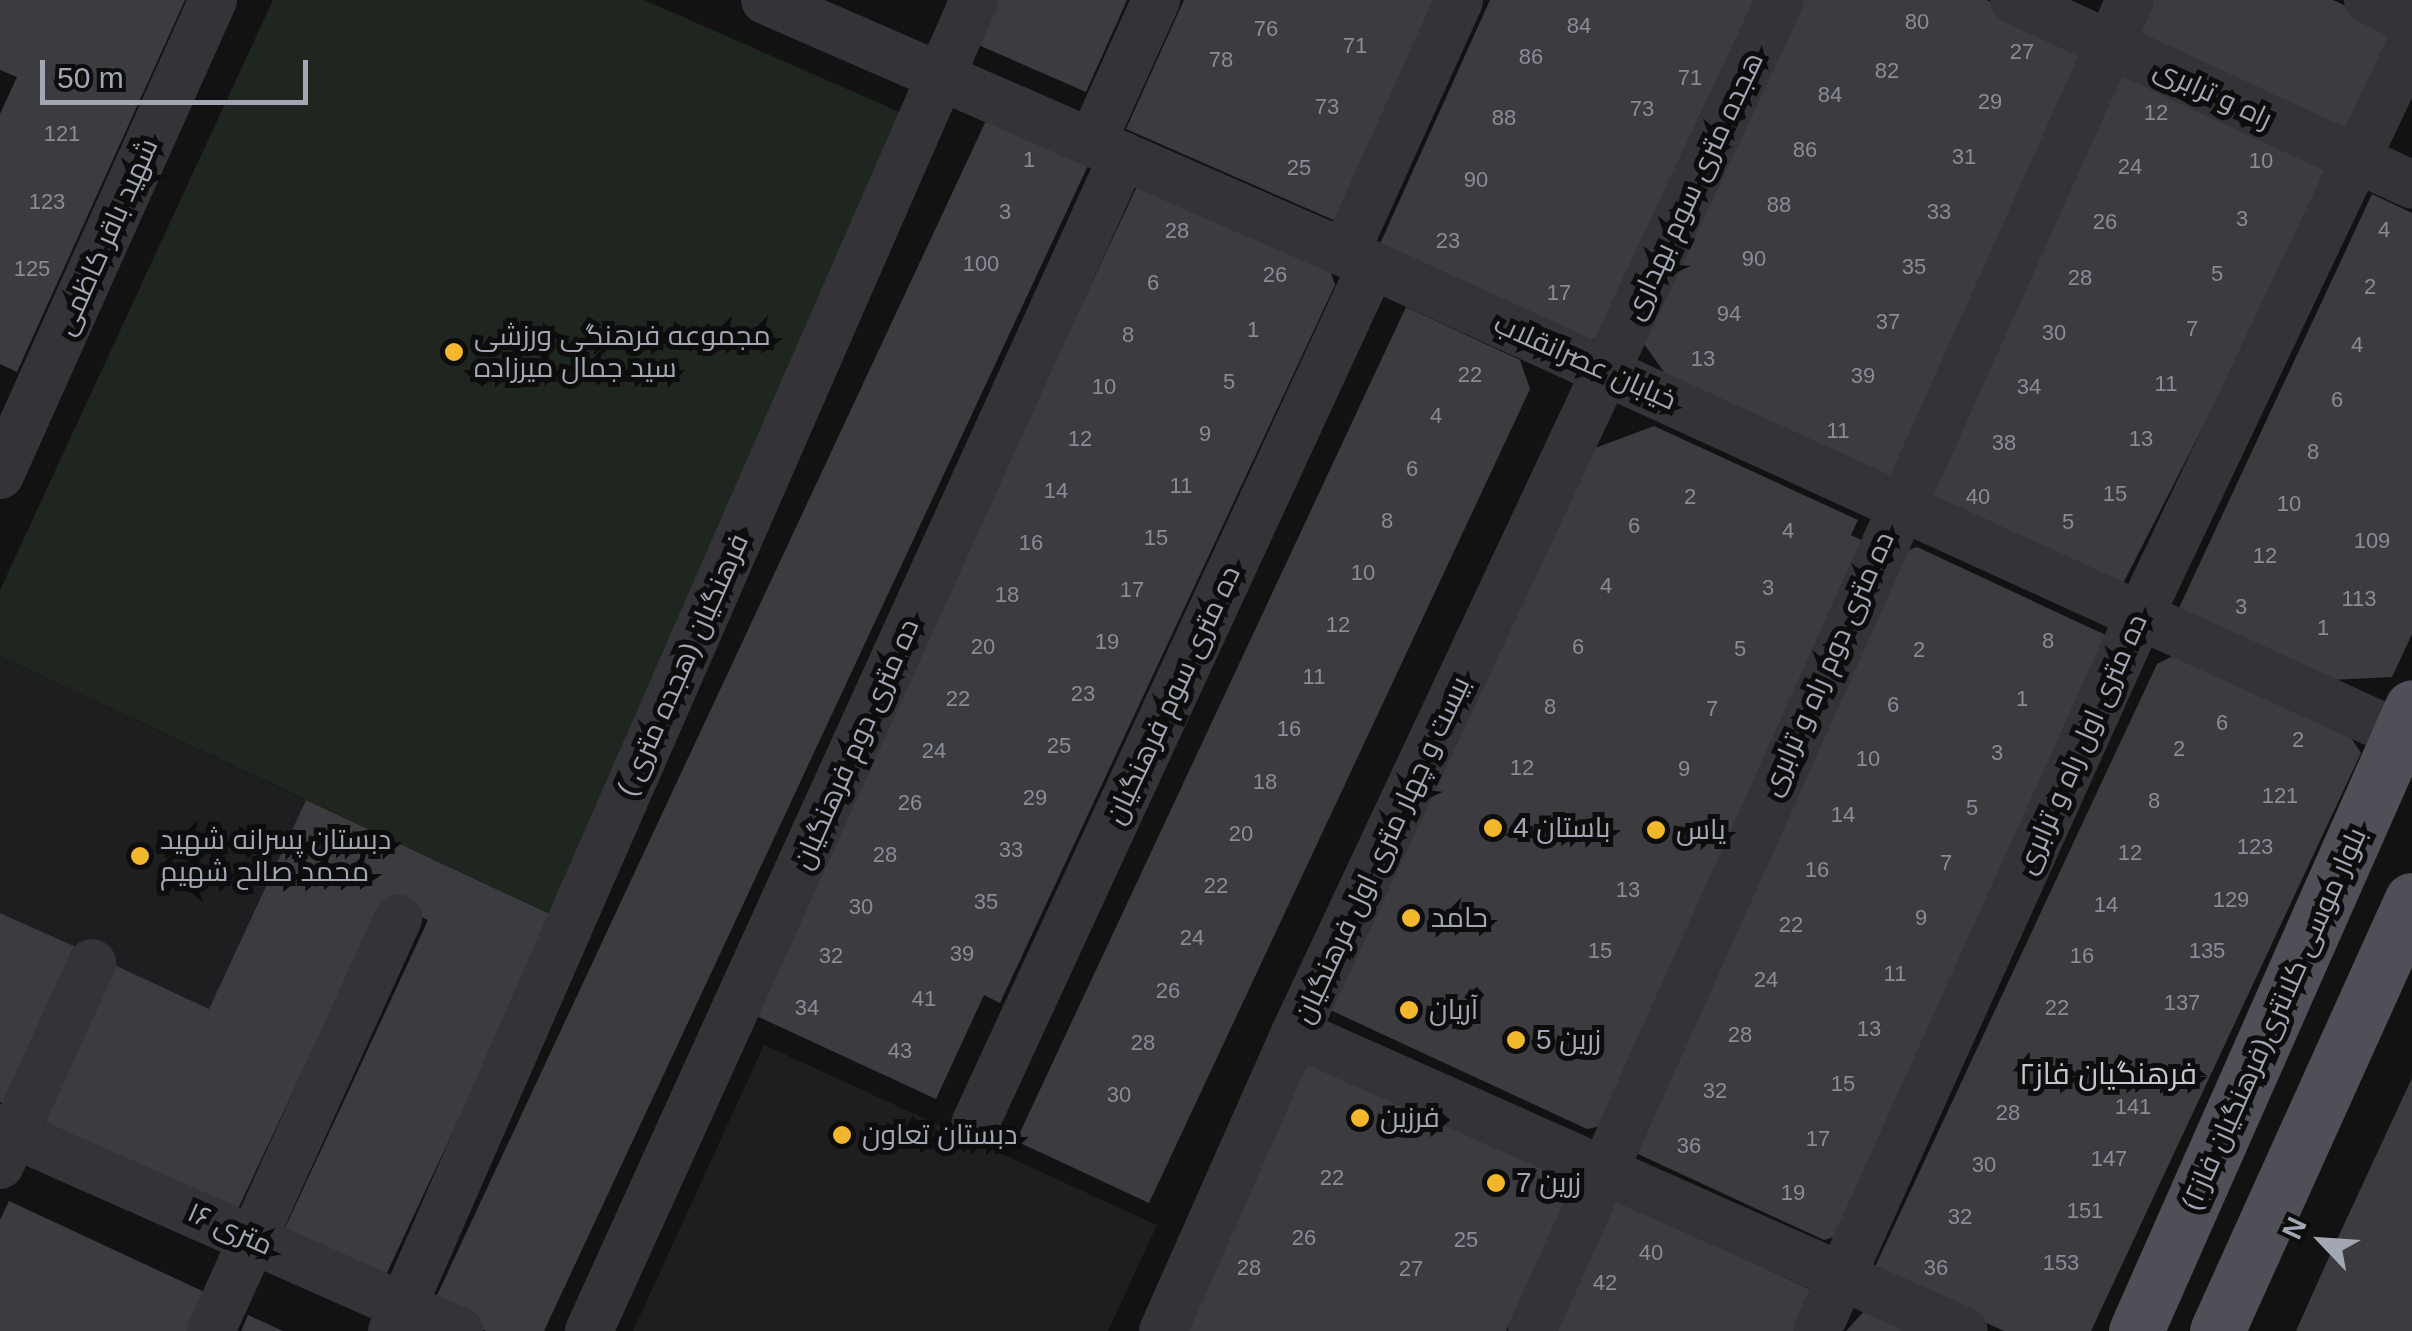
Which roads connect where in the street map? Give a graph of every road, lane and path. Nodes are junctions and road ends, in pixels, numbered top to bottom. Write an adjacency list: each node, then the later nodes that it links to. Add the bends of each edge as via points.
1 (213, 0): 19 (street, شهید باقر کاظمی)
2 (765, 0): 13 (street, خیابان عصرانقلاب)
3 (974, 0): 13 (street, فرهنگیان (هجده متری ))
4 (1156, 0): 14 (street, ده متری دوم فرهنگیان)
5 (1459, 0): 17 (street, ده متری سوم فرهنگیان)
6 (1780, 0): 18 (street, هجده متری سوم بهداری)
7 (2014, 0): 12 (street, راه و ترابری)
8 (2130, 0): 12 (street, ده متری دوم راه و ترابری)
9 (2368, 0): 10 (street)
10 (2412, 21)
11 (2412, 42): 15 (street, ده متری اول راه و ترابری)
12 (2110, 45): 15 (street, راه و ترابری); 21 (street, ده متری دوم راه و ترابری)
13 (940, 76): 14 (street, خیابان عصرانقلاب); 33 (street, فرهنگیان (هجده متری ))
14 (1108, 149): 17 (street, خیابان عصرانقلاب); 36 (street, ده متری دوم فرهنگیان)
15 (2355, 161): 16 (street, راه و ترابری); 22 (street, ده متری اول راه و ترابری)
16 (2412, 186)
17 (1358, 259): 18 (street, خیابان عصرانقلاب); 28 (street, ده متری سوم فرهنگیان)
18 (1607, 371): 21 (street, خیابان عصرانقلاب); 27 (street, بیست و چهار متری اول فرهنگیان)
19 (13, 412): 20 (street, شهید باقر کاظمی)
20 (0, 474)
21 (1899, 505): 22 (street, خیابان عصرانقلاب); 30 (street, ده متری دوم راه و ترابری)
22 (2140, 616): 23 (street, خیابان عصرانقلاب); 32 (street, ده متری اول راه و ترابری)
23 (2408, 727): 41 (main road, بلوار موسی کلانتری(فرهنگیان فاز۲))
24 (2412, 900): 42 (main road)
25 (398, 918): 31 (street)
26 (92, 963): 29 (street)
27 (1295, 1033): 30 (street); 37 (street, بیست و چهار متری اول فرهنگیان)
28 (975, 1124)
29 (5, 1142): 31 (street, ۱۶ متری)
30 (1602, 1170): 32 (street); 38 (street, ده متری دوم راه و ترابری)
31 (252, 1238): 33 (street, ۱۶ متری); 34 (street)
32 (1842, 1277): 39 (street, ده متری اول راه و ترابری); 40 (street)
33 (398, 1318): 35 (street, ۱۶ متری)
34 (211, 1331)
35 (459, 1331)
36 (589, 1331)
37 (1162, 1331)
38 (1532, 1331)
39 (1818, 1331)
40 (1964, 1331)
41 (2136, 1331)
42 (2217, 1331)

